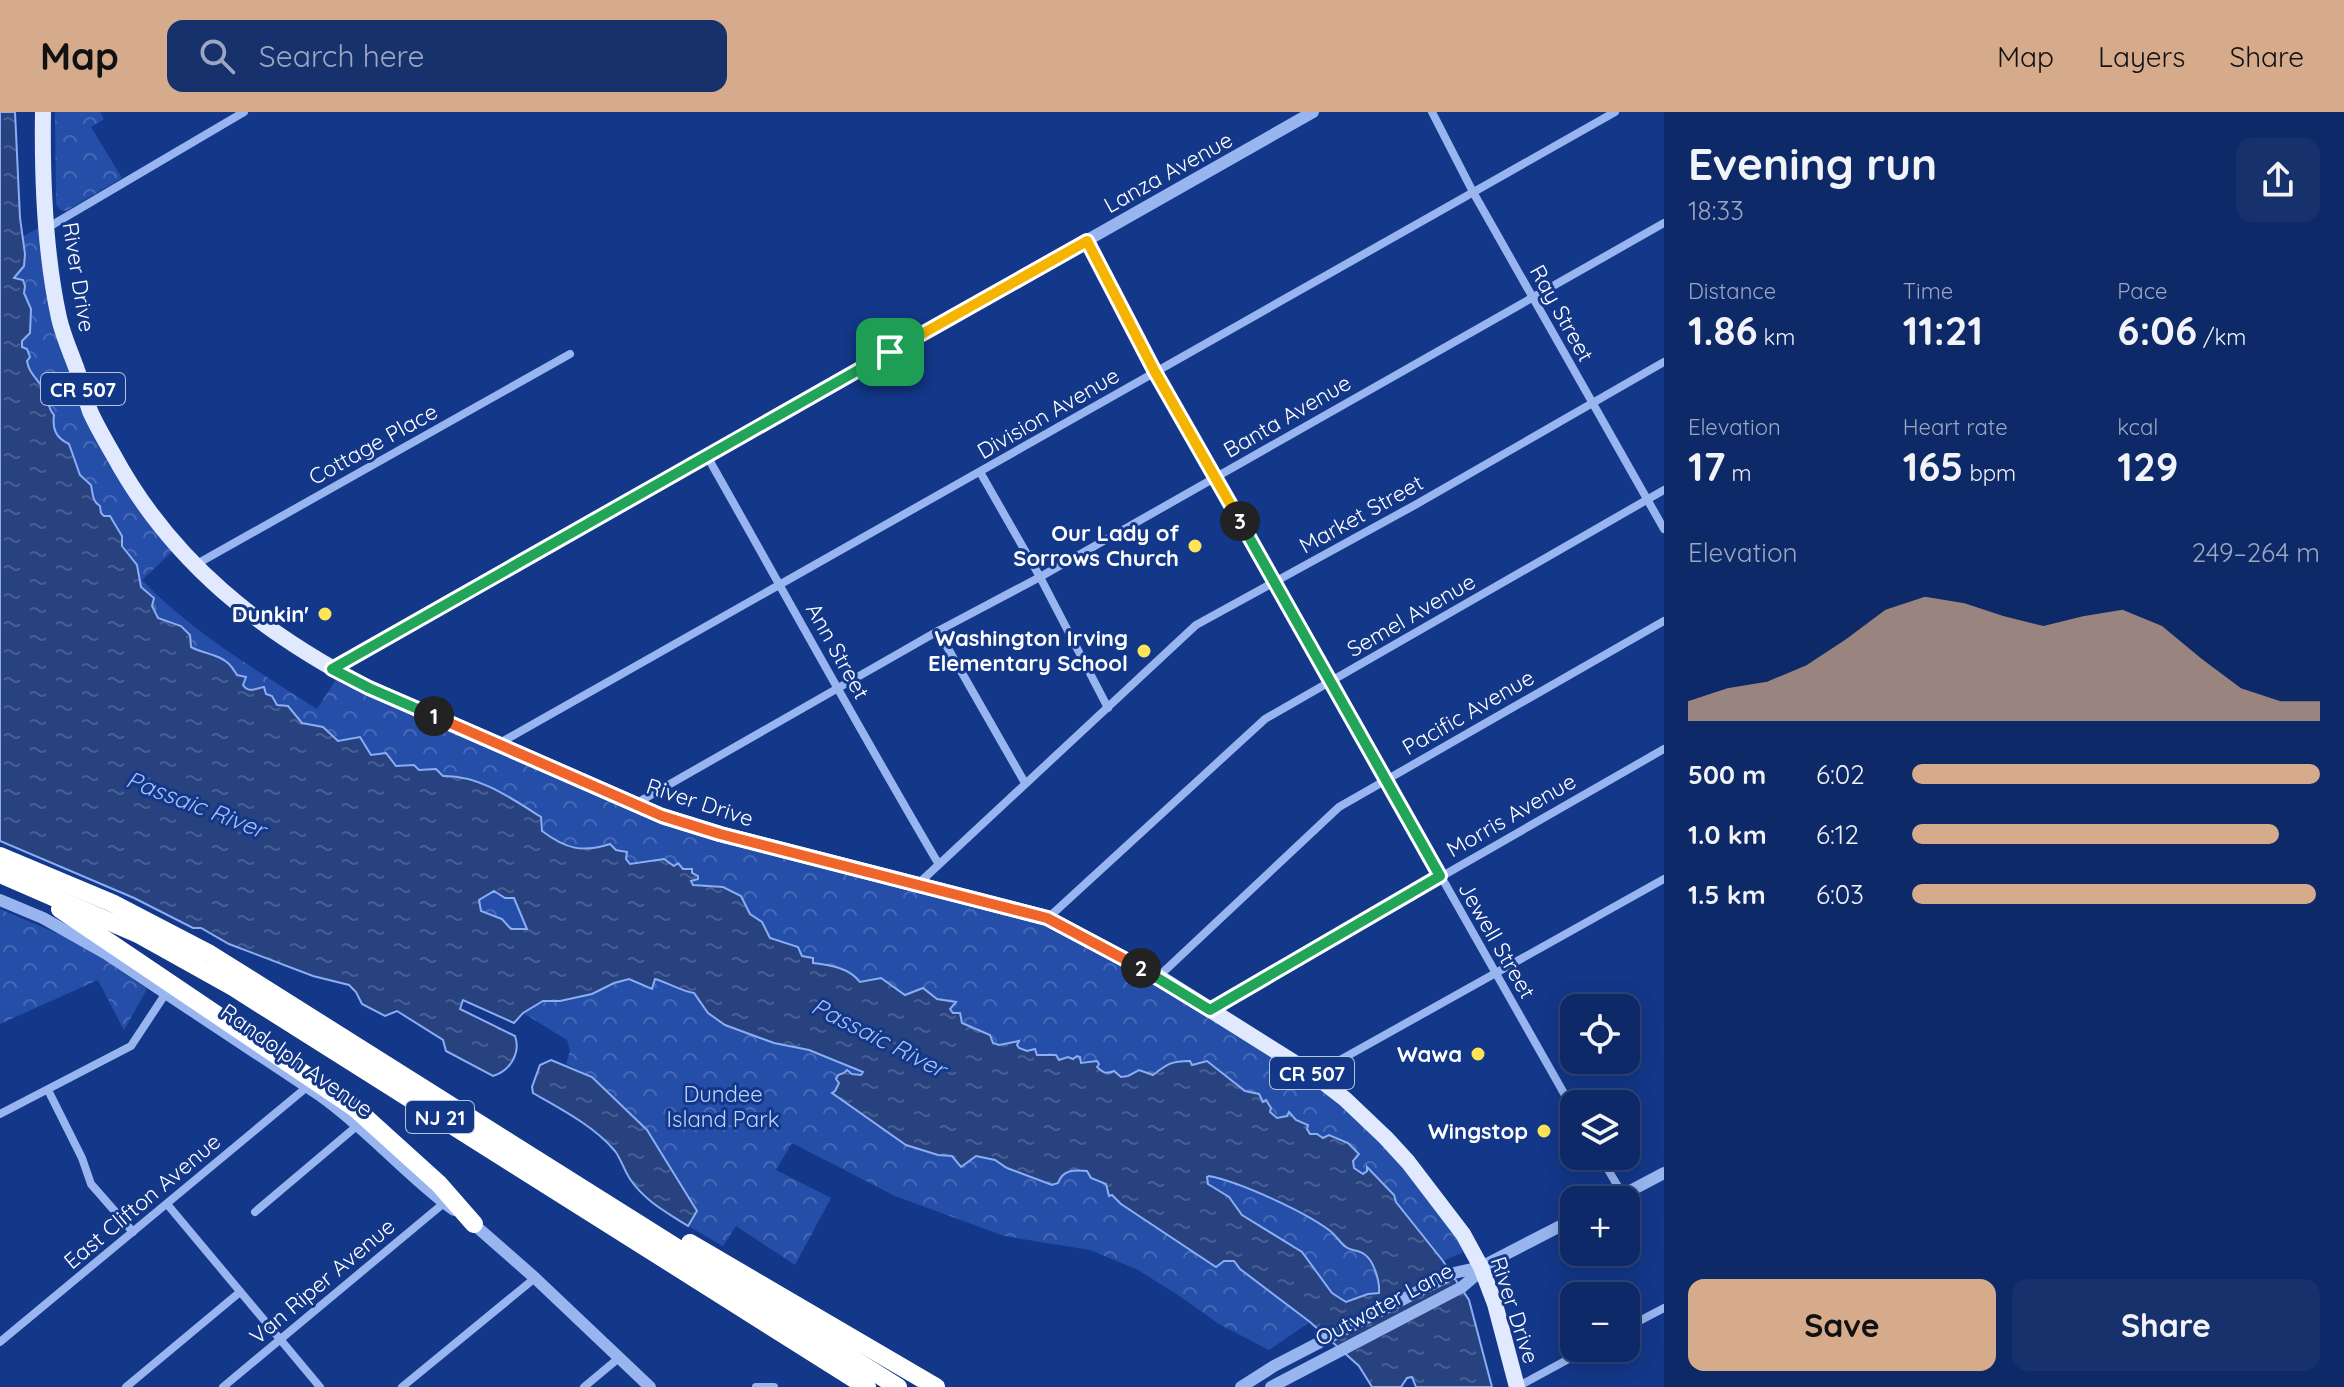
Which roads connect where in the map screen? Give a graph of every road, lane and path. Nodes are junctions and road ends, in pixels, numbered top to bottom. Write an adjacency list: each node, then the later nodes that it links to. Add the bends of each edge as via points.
1 (43, 112): 8 (main road, River Drive / CR 507)
2 (244, 112): 8 (street)
3 (1313, 112): 9 (street, Lanza Avenue)
4 (1432, 112): 6 (street, Ray Street)
5 (1615, 112): 6 (street, Division Avenue)
6 (1473, 192): 10 (street, Ray Street); 13 (street, Division Avenue)
7 (1664, 223): 10 (street, Banta Avenue)
8 (47, 228): 21 (main road, River Drive / CR 507, via 60,320 91,412 152,517)
9 (1087, 241): 13 (street, Jewell Street); 15 (street, Lanza Avenue)
10 (1533, 297): 14 (street, Ray Street); 17 (street, Banta Avenue)
11 (570, 354): 21 (street, Cottage Place)
12 (1664, 362): 14 (street, Market Street)
13 (1155, 372): 16 (street, Division Avenue); 17 (street, Jewell Street)
14 (1593, 403): 19 (street, Ray Street); 23 (street, Market Street)
15 (707, 456): 24 (street, Ann Street); 27 (street, Lanza Avenue)
16 (980, 472): 22 (street); 24 (street, Division Avenue)
17 (1215, 477): 22 (street, Banta Avenue); 23 (street, Jewell Street)
18 (1664, 490): 19 (street, Semel Avenue)
19 (1647, 500): 20 (street, Ray Street); 28 (street, Semel Avenue)
20 (1664, 529)
21 (194, 566): 27 (main road, River Drive / CR 507, via 234,603)
22 (1040, 577): 26 (street, Banta Avenue); 30 (street)
23 (1274, 582): 28 (street, Jewell Street); 30 (street, Market Street, via 1196,625)
24 (779, 584): 29 (street, Ann Street); 31 (street, Division Avenue)
25 (1664, 621): 33 (street, Pacific Avenue)
26 (938, 631): 29 (street, Banta Avenue); 34 (street)
27 (332, 669): 31 (main road, River Drive / CR 507)
28 (1330, 681): 33 (street, Jewell Street); 43 (street, Semel Avenue, via 1265,719)
29 (839, 688): 35 (street, Banta Avenue); 37 (street, Ann Street)
30 (1108, 708): 34 (street, Market Street)
31 (497, 744): 35 (main road, River Drive / CR 507)
32 (1664, 749): 38 (street, Morris Avenue)
33 (1385, 779): 38 (street, Jewell Street); 45 (street, Pacific Avenue, via 1339,807)
34 (1025, 783): 37 (street, Market Street)
35 (635, 804): 41 (main road, River Drive / CR 507, via 720,834)
36 (0, 856): 54 (highway, NJ 21, via 112,903 199,948)
37 (938, 863): 41 (street, Market Street)
38 (1440, 876): 44 (street, Jewell Street); 47 (street, Morris Avenue)
39 (0, 877): 60 (highway, via 72,916 338,1094 439,1184); 80 (highway, NJ 21, via 138,934 233,987)
40 (1664, 879): 44 (street)
41 (918, 884): 43 (main road, River Drive / CR 507)
42 (0, 900): 46 (street, Randolph Avenue, via 62,928)
43 (1047, 918): 45 (main road, River Drive / CR 507)
44 (1495, 974): 48 (street); 51 (street, Jewell Street)
45 (1158, 977): 47 (main road, River Drive / CR 507)
46 (166, 993): 49 (street, Randolph Avenue); 50 (street, via 131,1046)
47 (1210, 1010): 48 (main road, River Drive / CR 507)
48 (1314, 1075): 63 (main road, River Drive / CR 507, via 1408,1162 1463,1234)
49 (307, 1087): 53 (street, Randolph Avenue); 58 (street, East Clifton Avenue)
50 (48, 1090): 52 (street); 62 (street, via 91,1184)
51 (1562, 1090)
52 (0, 1114)
53 (358, 1125): 57 (street, Randolph Avenue); 59 (street)
54 (482, 1125): 81 (highway, NJ 21); 82 (highway)
55 (1664, 1173): 56 (street)
56 (1640, 1186)
57 (444, 1203): 60 (street, Randolph Avenue); 68 (street, Van Riper Avenue)
58 (167, 1204): 62 (street, East Clifton Avenue); 65 (street)
59 (255, 1212)
60 (474, 1224): 64 (street, Randolph Avenue)
61 (1560, 1226): 63 (street, Outwater Lane)
62 (133, 1232): 69 (street, East Clifton Avenue)
63 (1481, 1267): 83 (street, Outwater Lane, via 1454,1273); 84 (street, Outwater Lane, via 1462,1287); 85 (main road, River Drive / CR 507)
64 (535, 1278): 70 (street, Randolph Avenue); 75 (street)
65 (240, 1292): 68 (street); 72 (street)
66 (1664, 1308): 67 (street)
67 (1640, 1321)
68 (281, 1340): 73 (street, Van Riper Avenue); 74 (street)
69 (0, 1342)
70 (620, 1357): 76 (street); 77 (street, Randolph Avenue)
71 (1563, 1362): 85 (street)
72 (126, 1387)
73 (223, 1387)
74 (320, 1387)
75 (402, 1387)
76 (584, 1387)
77 (650, 1387)
78 (756, 1387): 79 (street)
79 (774, 1387)
80 (867, 1387)
81 (898, 1387)
82 (936, 1387)
83 (1241, 1387)
84 (1271, 1387)
85 (1517, 1387)

